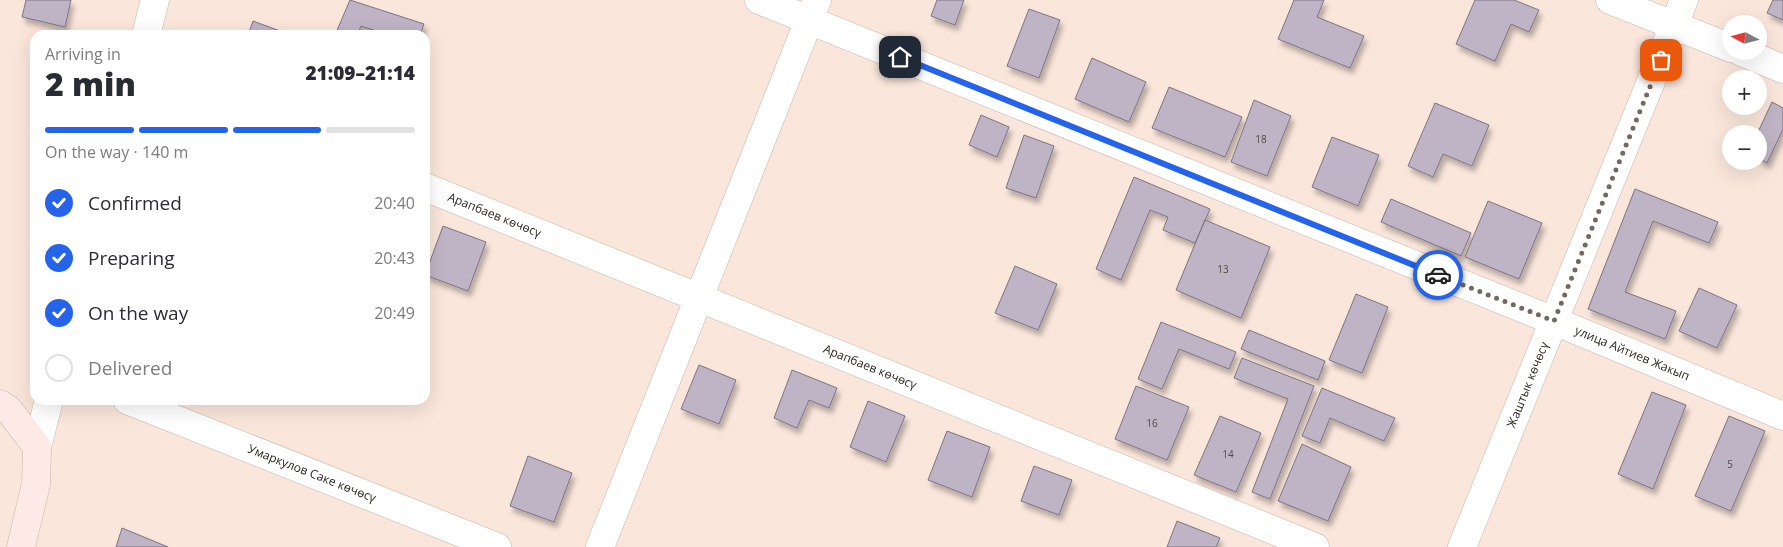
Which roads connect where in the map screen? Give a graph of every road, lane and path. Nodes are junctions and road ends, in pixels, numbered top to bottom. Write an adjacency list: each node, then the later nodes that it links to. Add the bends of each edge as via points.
1 (155, 0): 6 (street)
2 (760, 0): 4 (street, улица Айтиев Жакып)
3 (1610, 0): 5 (street)
4 (813, 10): 11 (street); 12 (street, улица Айтиев Жакып)
5 (1680, 12): 7 (street); 12 (street, Жаштык көчөсү)
6 (147, 30)
7 (1722, 42)
8 (1763, 60): 9 (street)
9 (1783, 68)
10 (430, 189): 11 (street, Арапбаев көчөсү)
11 (699, 298): 20 (street); 21 (street, Арапбаев көчөсү)
12 (1554, 321): 16 (street, улица Айтиев Жакып); 22 (street, Жаштык көчөсү)
13 (0, 404): 17 (main road, via 8,409)
14 (48, 405): 17 (street)
15 (140, 405): 19 (street, Умаркулов Саке көчөсү)
16 (1783, 416)
17 (37, 447): 18 (main road, via 36,484)
18 (21, 547)
19 (497, 547)
20 (600, 547)
21 (1316, 547)
22 (1462, 547)

